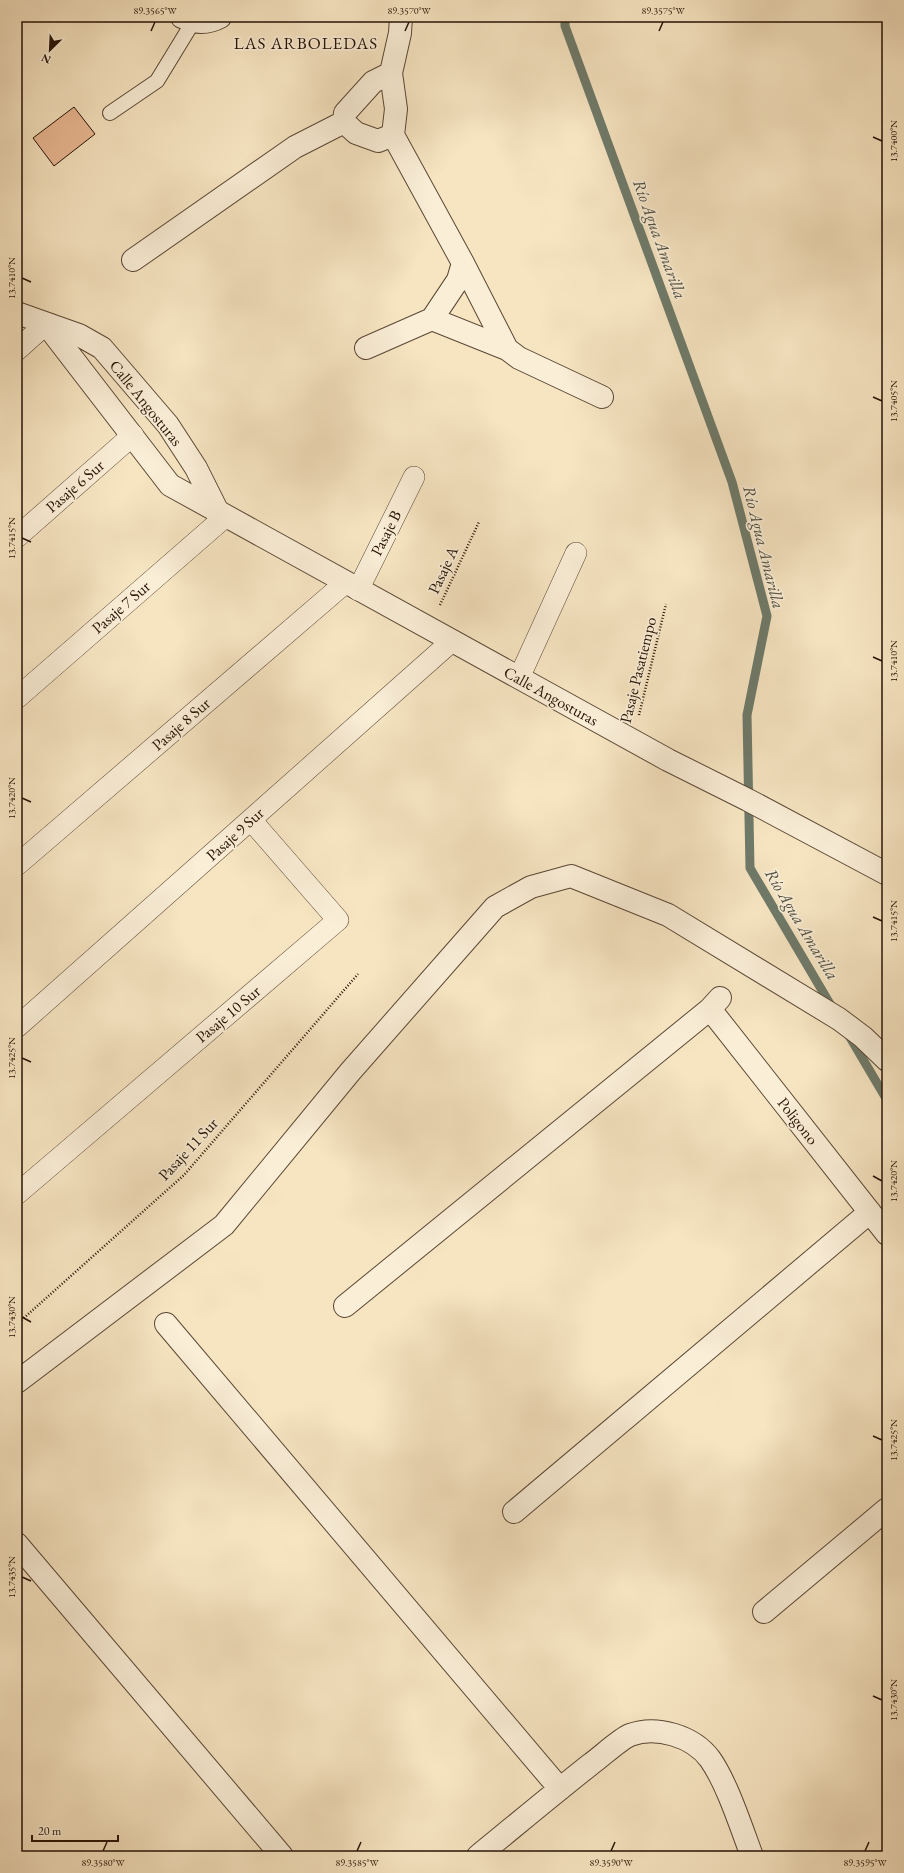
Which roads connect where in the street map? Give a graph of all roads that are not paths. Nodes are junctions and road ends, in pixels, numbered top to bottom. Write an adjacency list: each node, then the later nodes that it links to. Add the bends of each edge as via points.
1 (220, 17): 3 (street, via 210,22)
2 (401, 17): 4 (street)
3 (187, 20): 5 (lane, via 157,81)
4 (391, 73): 6 (street, via 373,82 363,92 345,113); 7 (street, via 396,109)
5 (110, 113)
6 (344, 122): 7 (street, via 356,133 378,141); 8 (street, via 295,147)
7 (393, 135): 9 (street)
8 (133, 260)
9 (464, 263): 11 (street, via 458,280); 14 (street)
10 (17, 312): 12 (street, Calle Angosturas)
11 (432, 319): 13 (street); 14 (street)
12 (46, 324): 15 (street); 17 (street, Calle Angosturas); 19 (street, Calle Angosturas, via 79,335 102,348 168,425)
13 (366, 348)
14 (507, 349): 16 (street, via 519,358)
15 (17, 350)
16 (602, 397)
17 (133, 435): 19 (street, Calle Angosturas, via 170,485); 20 (street, Pasaje 6 Sur)
18 (414, 478): 22 (street, Pasaje B)
19 (222, 514): 22 (street, Calle Angosturas); 25 (street, Pasaje 7 Sur)
20 (17, 537)
21 (576, 553): 24 (street)
22 (351, 586): 23 (street, Calle Angosturas); 27 (street, Pasaje 8 Sur)
23 (452, 641): 24 (street, Calle Angosturas); 26 (street, Pasaje 9 Sur)
24 (519, 678): 28 (street, Calle Angosturas, via 632,741)
25 (17, 698)
26 (251, 820): 29 (street, Pasaje 9 Sur); 31 (street, Pasaje 10 Sur, via 338,920)
27 (17, 865)
28 (887, 874)
29 (17, 1027)
30 (887, 1060): 36 (street, via 839,1019 668,915 571,876 531,887 496,907 350,1072 224,1225)
31 (17, 1194)
32 (870, 1212): 33 (street, Poligono); 34 (street, Poligono, via 715,1004); 38 (street)
33 (887, 1234)
34 (345, 1306)
35 (166, 1324): 41 (street)
36 (17, 1382)
37 (887, 1509): 40 (street)
38 (514, 1512)
39 (17, 1544): 42 (street)
40 (764, 1612)
41 (560, 1789): 43 (street); 44 (street, via 630,1735 663,1733 690,1740 709,1758 720,1778)
42 (282, 1856)
43 (478, 1856)
44 (752, 1856)

